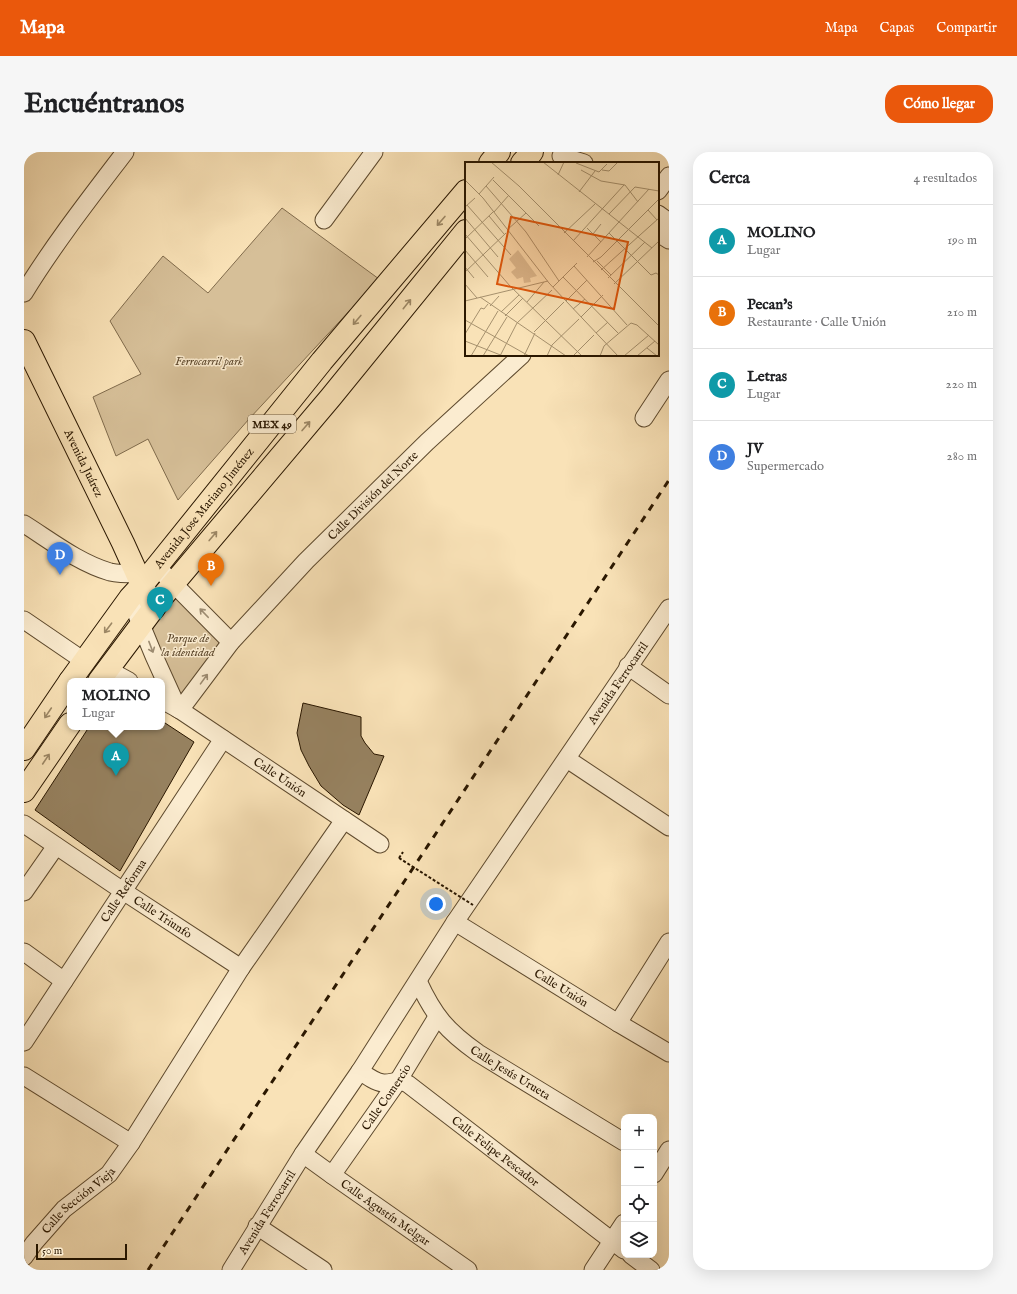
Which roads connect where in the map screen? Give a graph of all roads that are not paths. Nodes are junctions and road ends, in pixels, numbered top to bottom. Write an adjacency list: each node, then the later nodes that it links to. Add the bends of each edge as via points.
1 (125, 152): 18 (street, via 38,270)
2 (374, 152): 13 (street)
3 (499, 152): 6 (main road)
4 (532, 152): 7 (main road)
5 (560, 157): 8 (street)
6 (491, 162)
7 (523, 162)
8 (580, 162)
9 (669, 176): 10 (street)
10 (659, 190)
11 (465, 192): 24 (main road, Avenida Jose Mariano Jiménez / MEX 49, one-way to 24, via 322,361)
12 (659, 215): 14 (street)
13 (324, 220)
14 (669, 222)
15 (465, 232): 25 (main road, Avenida Jose Mariano Jiménez / MEX 49, one-way to 15, via 331,397)
16 (659, 234): 17 (street)
17 (669, 240)
18 (24, 293)
19 (24, 341): 24 (main road, Avenida Juárez)
20 (521, 356): 29 (street, Calle División del Norte, via 427,442 306,561)
21 (669, 380): 22 (street)
22 (644, 418)
23 (24, 524): 24 (street, via 95,566)
24 (142, 581): 25 (street); 27 (main road); 30 (main road, Avenida Jose Mariano Jiménez / MEX 49, one-way to 30)
25 (174, 583): 27 (main road, Avenida Jose Mariano Jiménez / MEX 49); 29 (street, one-way to 25)
26 (669, 608): 31 (street, Avenida Ferrocarril)
27 (148, 616): 32 (main road, Avenida Jose Mariano Jiménez / MEX 49); 35 (street, one-way to 35, via 157,663)
28 (24, 620): 30 (street)
29 (230, 642): 40 (street, one-way to 29)
30 (84, 661): 33 (main road, Avenida Jose Mariano Jiménez / MEX 49)
31 (628, 666): 38 (street); 44 (street, Avenida Ferrocarril)
32 (103, 675): 34 (street)
33 (72, 678)
34 (116, 678)
35 (164, 678)
36 (165, 680): 40 (street, one-way to 40)
37 (67, 685): 43 (main road, Avenida Jose Mariano Jiménez / MEX 49, one-way to 43)
38 (669, 695)
39 (165, 702): 40 (street, Calle Unión)
40 (179, 710): 42 (street, Calle Unión)
41 (67, 728): 45 (main road, one-way to 41)
42 (223, 739): 46 (street, Calle Unión); 51 (street, Calle Reforma)
43 (24, 749)
44 (567, 759): 48 (street); 53 (street, Avenida Ferrocarril)
45 (24, 791)
46 (344, 820): 49 (street, Calle Unión); 56 (street, Calle Sección Vieja)
47 (24, 824): 50 (street, Calle Triunfo)
48 (669, 827)
49 (380, 844)
50 (56, 846): 51 (street, Calle Triunfo); 52 (street)
51 (123, 891): 56 (street, Calle Triunfo); 57 (street, Calle Reforma)
52 (24, 892)
53 (455, 922): 58 (street, Avenida Ferrocarril); 60 (street, Calle Unión)
54 (669, 942): 60 (street)
55 (24, 952): 57 (street)
56 (241, 968): 67 (street, Calle Sección Vieja)
57 (64, 981): 61 (street, Calle Reforma)
58 (418, 981): 59 (street, Calle Jesús Urueta); 63 (street, Avenida Ferrocarril)
59 (437, 1017): 65 (street, Calle Comercio); 66 (street, Calle Jesús Urueta, via 449,1031 478,1053)
60 (618, 1023): 62 (street, Calle Unión)
61 (24, 1042)
62 (669, 1053)
63 (360, 1071): 65 (street, via 380,1082); 68 (street, Avenida Ferrocarril)
64 (24, 1076): 67 (street)
65 (398, 1080): 69 (street, Calle Comercio); 72 (street, Calle Felipe Pescador, via 408,1084)
66 (621, 1140)
67 (131, 1143): 73 (street, Calle Sección Vieja, via 108,1174 64,1209)
68 (303, 1154): 69 (street, Calle Agustín Melgar); 70 (street, Avenida Ferrocarril)
69 (332, 1175): 77 (street, Calle Agustín Melgar)
70 (257, 1226): 75 (street, Avenida Ferrocarril); 76 (street)
71 (621, 1234): 72 (street)
72 (618, 1246): 78 (street)
73 (24, 1257)
74 (635, 1258): 79 (street)
75 (230, 1270)
76 (324, 1270)
77 (468, 1270)
78 (593, 1270)
79 (651, 1270)

